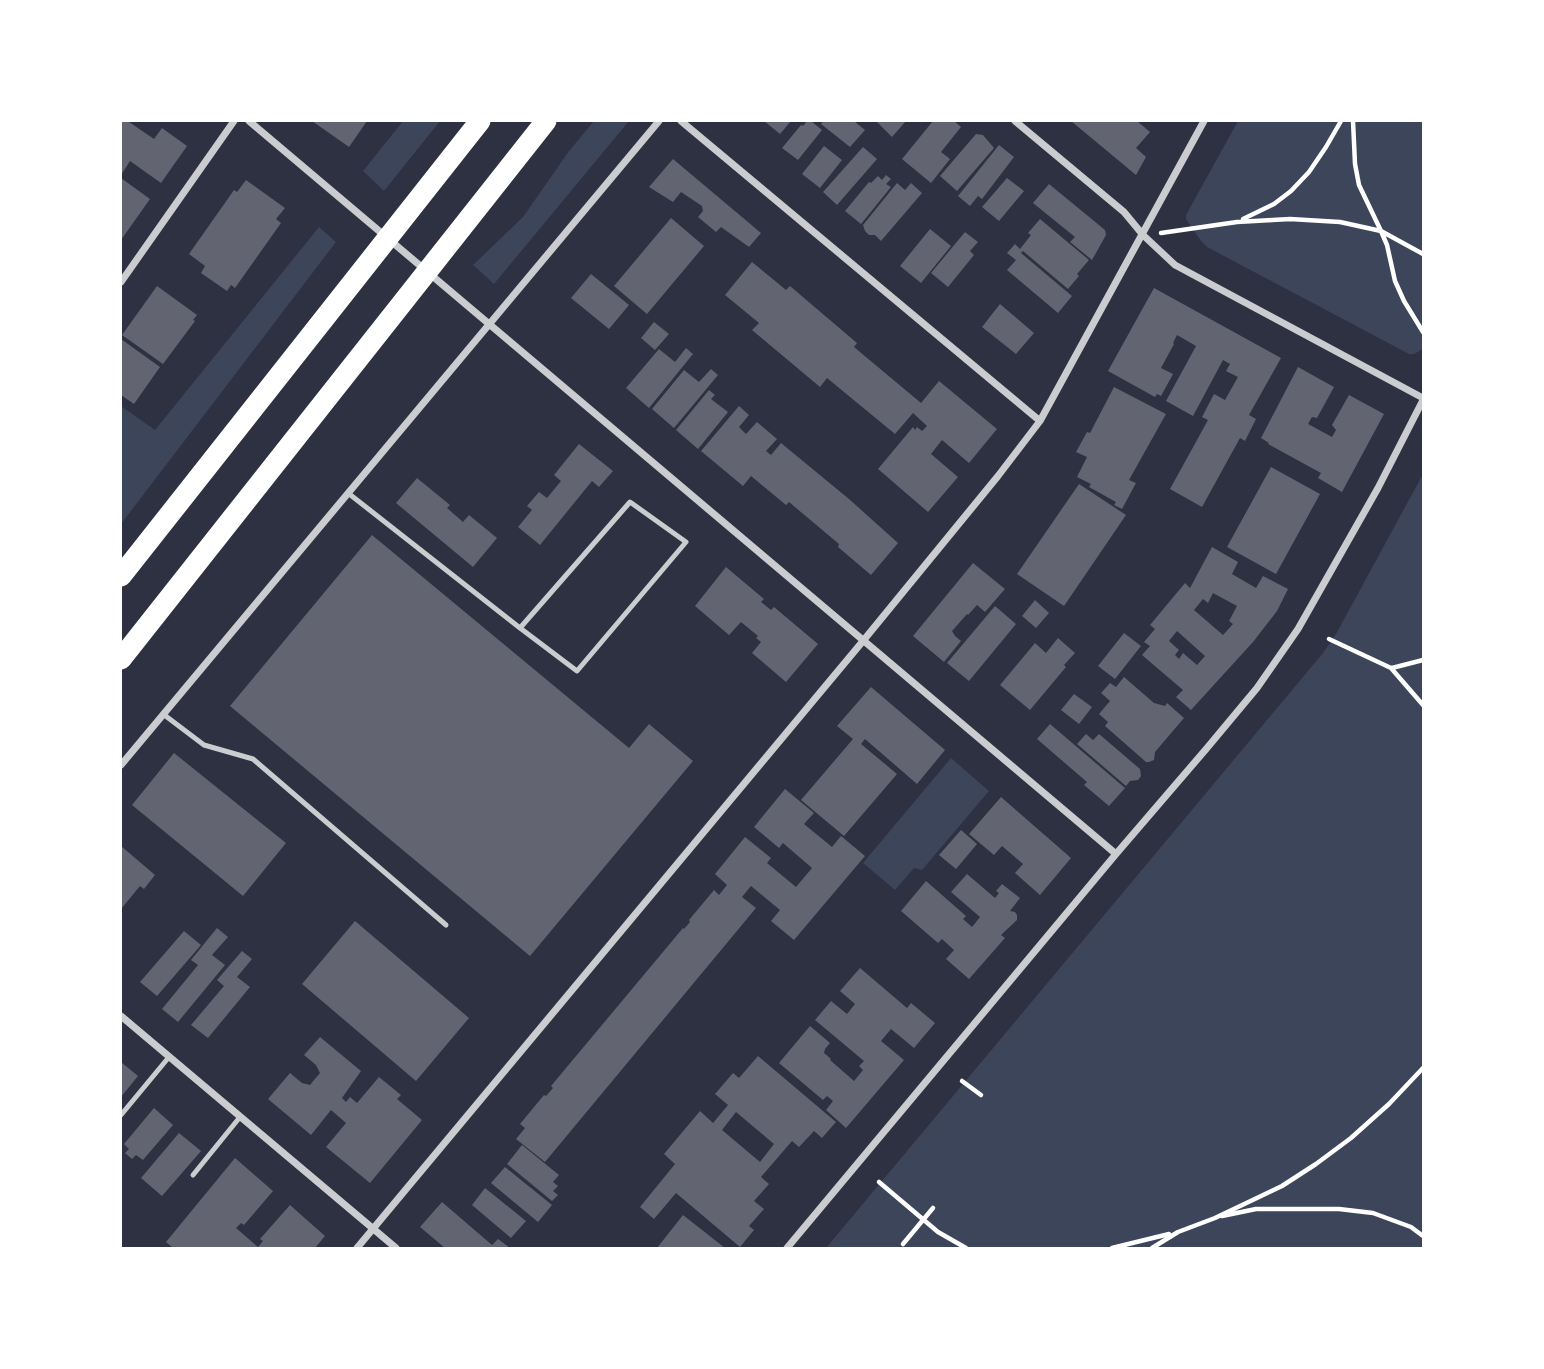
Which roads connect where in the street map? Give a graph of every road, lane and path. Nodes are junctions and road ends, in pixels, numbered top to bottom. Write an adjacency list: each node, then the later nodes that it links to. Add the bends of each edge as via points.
1 (234, 121): 16 (street)
2 (248, 121): 17 (street)
3 (480, 121): 22 (highway)
4 (546, 121): 26 (highway)
5 (659, 121): 17 (street)
6 (681, 121): 20 (street)
7 (1015, 121): 14 (street, via 1124,212)
8 (1204, 121): 14 (street)
9 (1341, 121): 11 (path, via 1309,173 1291,191)
10 (1353, 121): 13 (path, via 1359,185)
11 (1237, 222): 12 (path); 13 (path, via 1312,220)
12 (1174, 231)
13 (1381, 232): 15 (path); 18 (path, via 1395,281)
14 (1143, 235): 19 (street, via 1174,265); 20 (street)
15 (1423, 254)
16 (121, 282)
17 (489, 324): 21 (street); 25 (street)
18 (1423, 332)
19 (1423, 399): 32 (street, via 1298,629 1231,720)
20 (1040, 421): 25 (street)
21 (348, 493): 23 (lane); 30 (street)
22 (121, 576)
23 (520, 628): 23 (lane, via 630,502 685,542 578,671)
24 (1329, 639): 28 (path)
25 (863, 641): 32 (street); 46 (street)
26 (121, 659)
27 (1423, 660): 28 (path)
28 (1391, 668): 29 (path)
29 (1423, 705)
30 (163, 714): 31 (street); 33 (lane, via 204,745 253,759)
31 (121, 765)
32 (1116, 854): 52 (street)
33 (446, 925)
34 (121, 1016): 35 (street)
35 (169, 1058): 39 (lane); 40 (street)
36 (1423, 1068): 44 (path, via 1390,1104 1316,1164)
37 (962, 1081): 38 (path)
38 (981, 1095)
39 (121, 1115)
40 (240, 1117): 41 (lane); 46 (street)
41 (193, 1175)
42 (878, 1182): 45 (path)
43 (933, 1208): 45 (path)
44 (1215, 1218): 47 (path); 48 (path, via 1256,1209 1339,1209 1373,1213)
45 (923, 1220): 49 (path); 53 (path)
46 (373, 1229): 50 (street); 51 (street)
47 (1178, 1232): 54 (path); 55 (path)
48 (1423, 1236)
49 (903, 1244)
50 (357, 1248)
51 (396, 1248)
52 (787, 1248)
53 (967, 1248)
54 (1112, 1248)
55 (1152, 1248)

